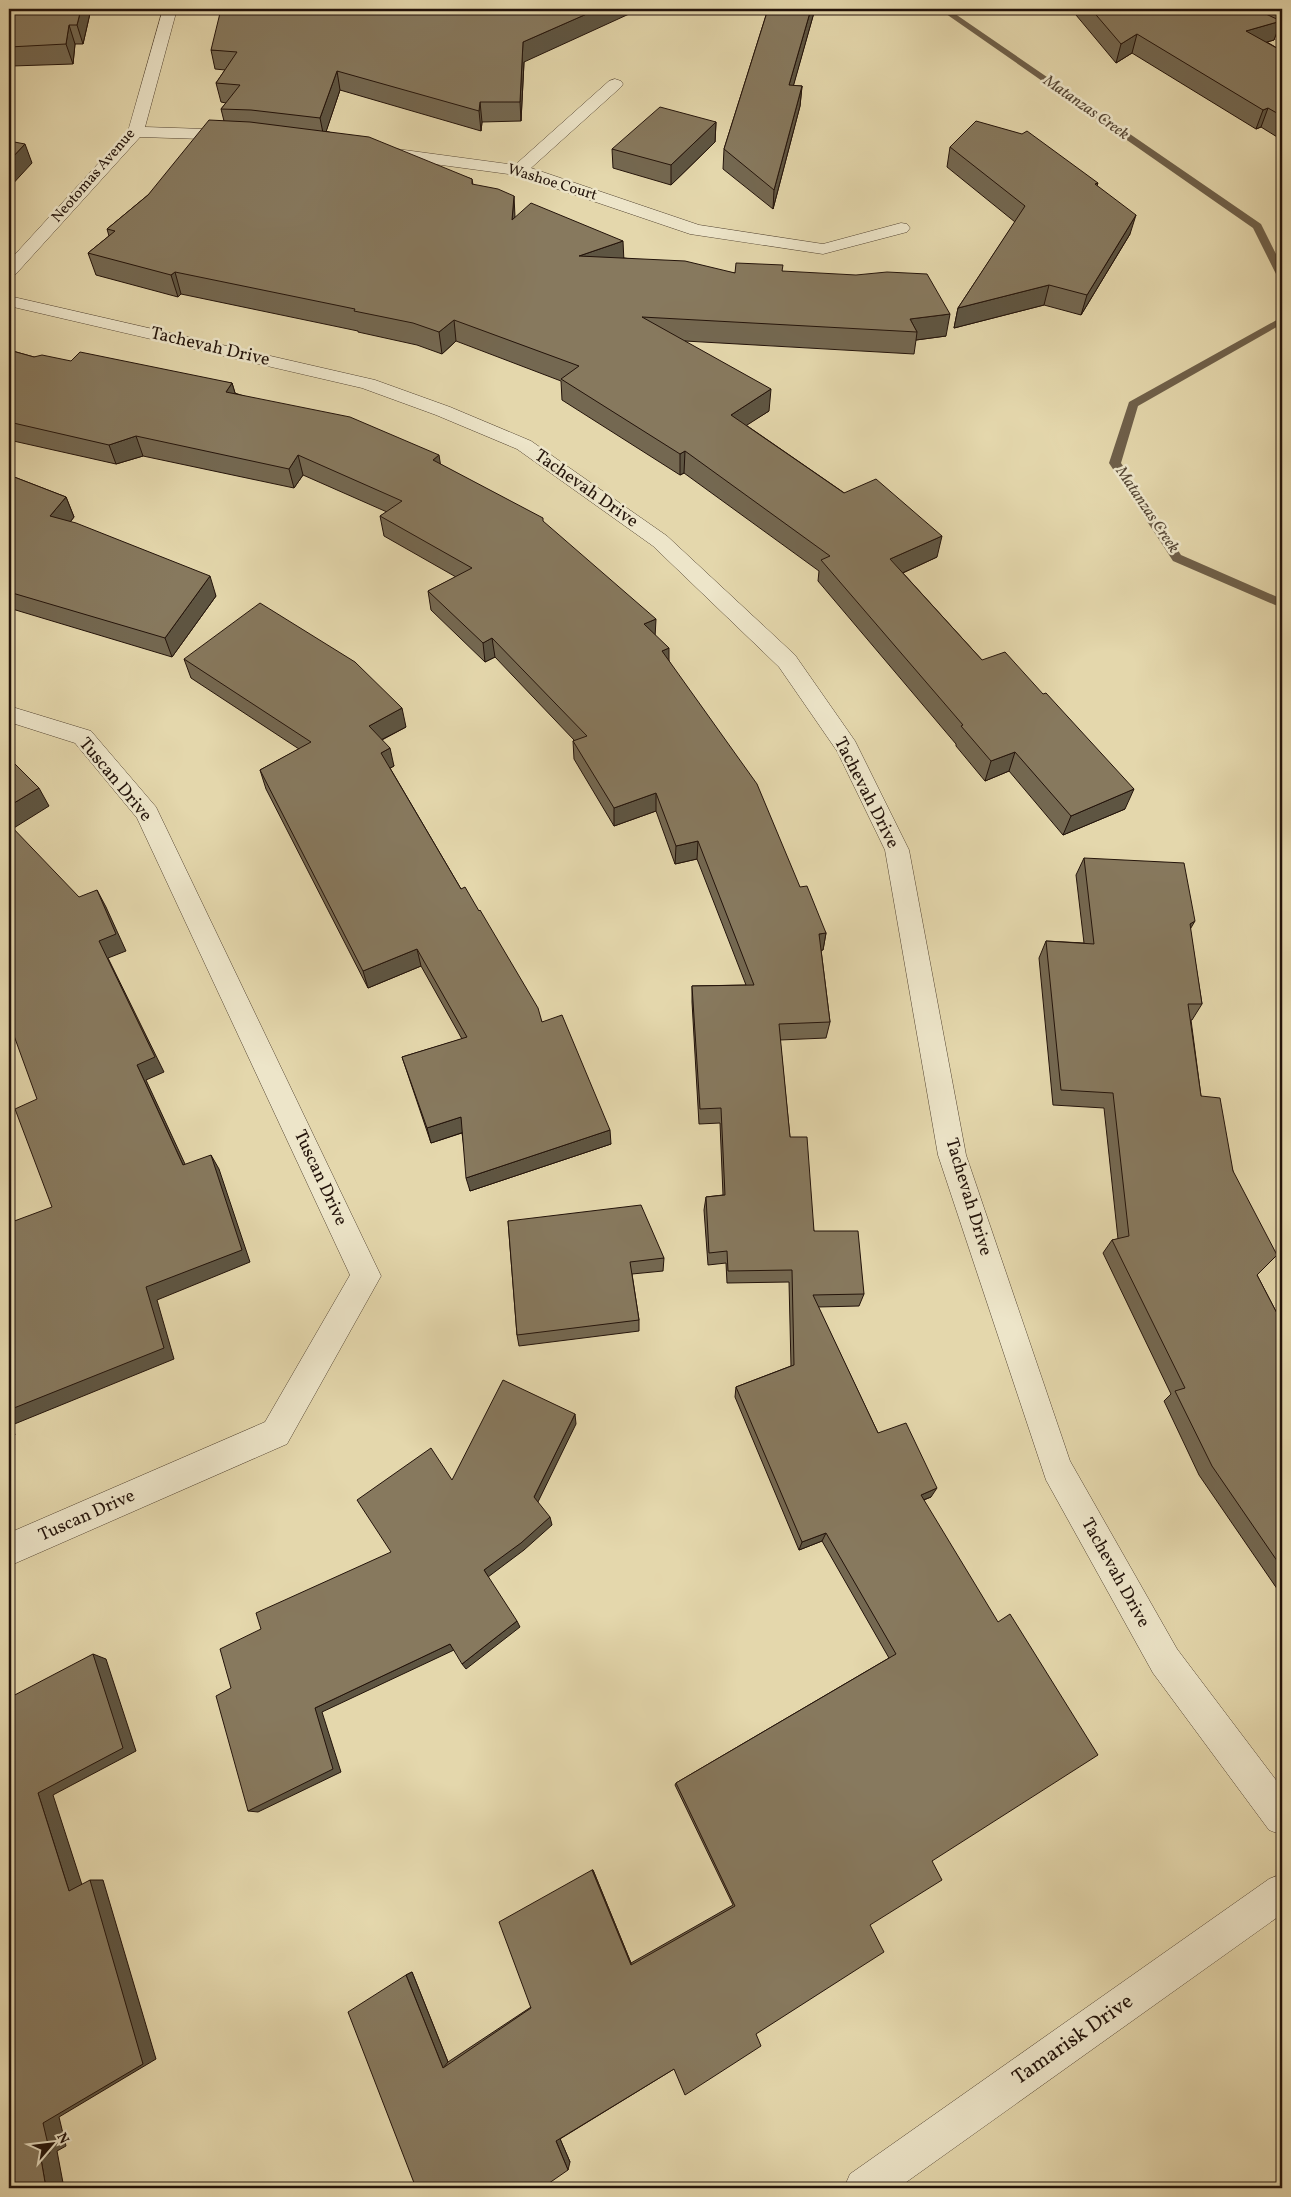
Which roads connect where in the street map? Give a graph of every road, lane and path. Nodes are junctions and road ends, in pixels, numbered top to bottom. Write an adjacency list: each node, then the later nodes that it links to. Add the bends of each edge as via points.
1 (170, 9): 5 (street, Neotomas Avenue)
2 (1227, 9): 3 (street)
3 (1282, 38)
4 (615, 84): 8 (street)
5 (136, 132): 6 (street); 10 (street, Neotomas Avenue)
6 (255, 136)
7 (363, 150): 8 (street, Washoe Court)
8 (519, 170): 9 (street, Washoe Court, via 696,230 823,248)
9 (901, 228)
10 (9, 271)
11 (9, 301): 14 (street, Tachevah Drive, via 368,384 524,445 660,541 788,661 846,747 897,850 952,1155 1057,1470 1165,1661)
12 (9, 714): 13 (street, Tuscan Drive, via 83,737 147,813 366,1276 276,1433)
13 (9, 1550)
14 (1282, 1818)
15 (1282, 1892): 16 (street, Tamarisk Drive)
16 (864, 2188)

